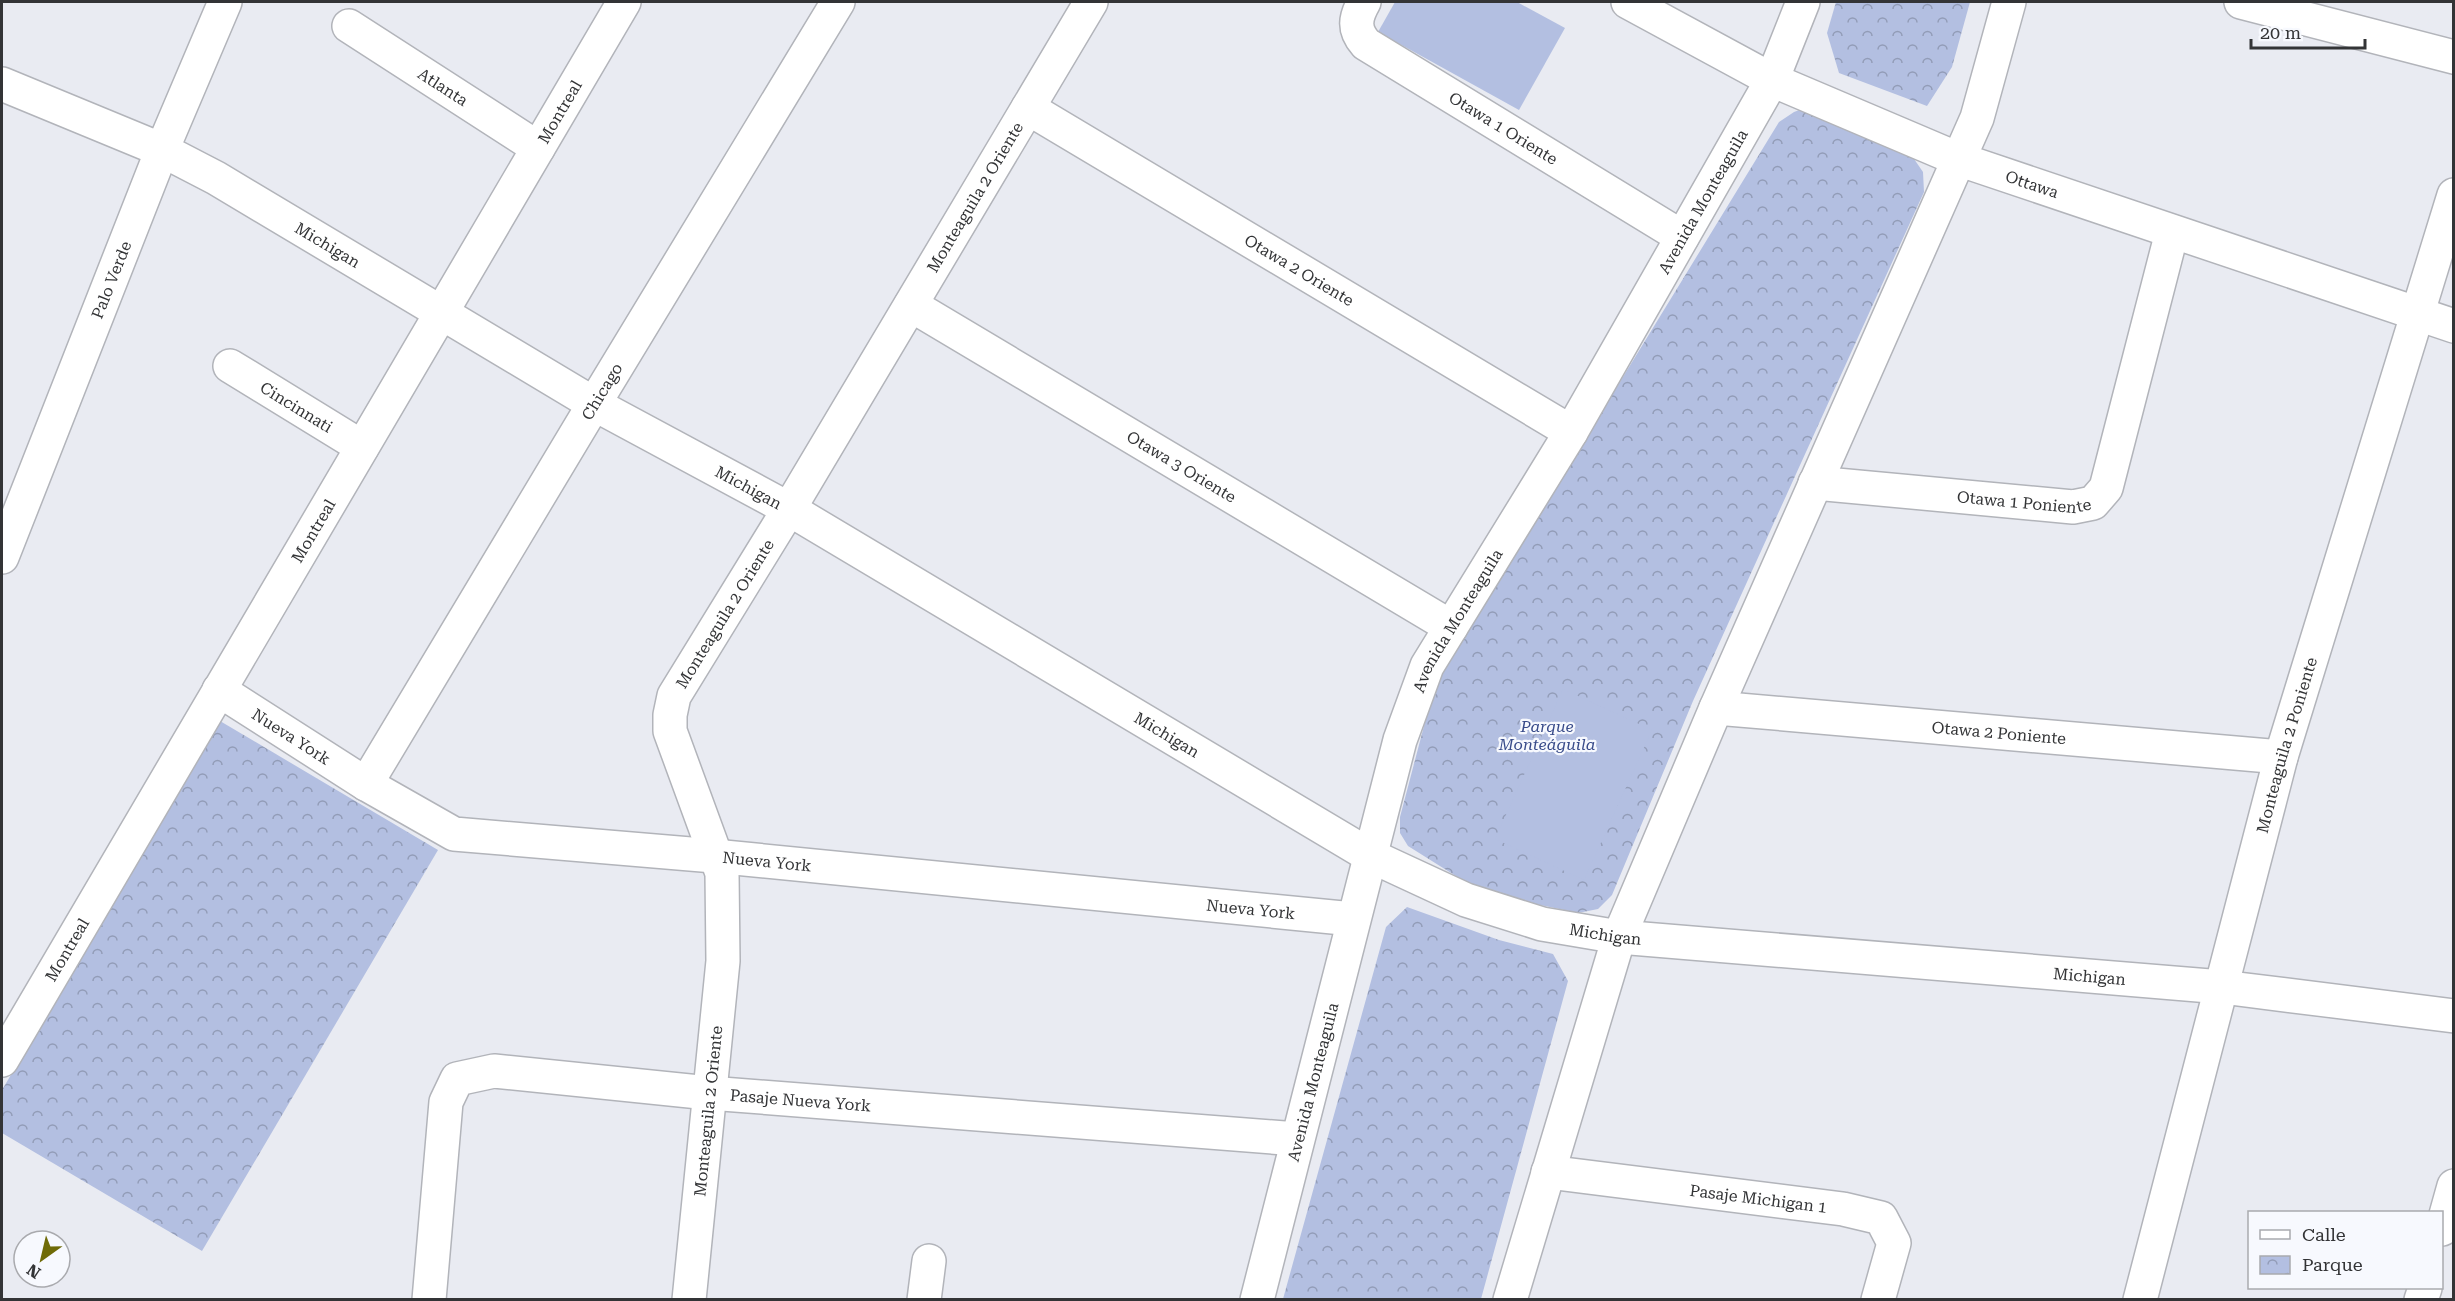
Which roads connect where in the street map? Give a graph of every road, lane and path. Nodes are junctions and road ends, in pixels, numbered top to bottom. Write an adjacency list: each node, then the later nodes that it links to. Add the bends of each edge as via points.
1 (225, 2): 16 (street, Palo Verde)
2 (838, 2): 26 (street, Chicago)
3 (1091, 2): 14 (street, Monteaguila 2 Oriente)
4 (1364, 2): 20 (street, Otawa 1 Oriente, via 1355,25 1366,44)
5 (1628, 2): 12 (street, Ottawa)
6 (1803, 2): 12 (street, Avenida Monteaguila)
7 (2009, 2): 17 (street, via 1977,118)
8 (2241, 2): 11 (street)
9 (615, 5): 15 (street, Montreal)
10 (349, 26): 15 (street, Atlanta)
11 (2454, 57)
12 (1772, 80): 17 (street, Ottawa); 20 (street, Avenida Monteaguila)
13 (2, 84): 16 (street, Michigan)
14 (1028, 108): 21 (street, Monteaguila 2 Oriente); 27 (street, Otawa 2 Oriente)
15 (538, 148): 22 (street, Montreal)
16 (162, 150): 22 (street, Michigan); 31 (street, Palo Verde)
17 (1958, 159): 19 (street, Ottawa); 29 (street)
18 (2454, 195): 23 (street, Monteaguila 2 Poniente)
19 (2172, 232): 23 (street, Ottawa); 29 (street, Otawa 1 Poniente, via 2106,488 2093,503 2073,507)
20 (1682, 237): 27 (street, Avenida Monteaguila)
21 (911, 305): 30 (street, Monteaguila 2 Oriente); 32 (street, Otawa 3 Oriente)
22 (441, 312): 26 (street, Michigan); 28 (street, Montreal)
23 (2418, 315): 24 (street, Ottawa); 35 (street, Monteaguila 2 Poniente)
24 (2454, 326)
25 (230, 366): 28 (street, Cincinnati)
26 (594, 404): 30 (street, Michigan); 36 (street, Chicago)
27 (1571, 432): 32 (street, Avenida Monteaguila)
28 (362, 447): 33 (street, Montreal)
29 (1815, 483): 34 (street)
30 (789, 509): 37 (street, Michigan); 38 (street, Monteaguila 2 Oriente, via 674,696 670,731)
31 (2, 557)
32 (1451, 627): 37 (street, Avenida Monteaguila, via 1426,666 1400,740)
33 (219, 690): 36 (street, Nueva York); 43 (street, Montreal)
34 (1716, 708): 35 (street, Otawa 2 Poniente); 40 (street)
35 (2281, 757): 41 (street, Monteaguila 2 Poniente)
36 (366, 784): 38 (street, Nueva York, via 454,834)
37 (1369, 855): 39 (street, Avenida Monteaguila); 40 (street, Michigan, via 1466,900 1542,924)
38 (714, 856): 39 (street, Nueva York); 44 (street, Monteaguila 2 Oriente, via 722,873 723,961)
39 (1353, 919): 45 (street, Avenida Monteaguila)
40 (1619, 937): 41 (street, Michigan); 46 (street)
41 (2222, 987): 42 (street, Michigan); 56 (street, Monteaguila 2 Poniente)
42 (2454, 1016)
43 (2, 1060)
44 (709, 1093): 45 (street, Pasaje Nueva York); 50 (street, Pasaje Nueva York, via 494,1071 457,1079 446,1102); 51 (street, Monteaguila 2 Oriente)
45 (1298, 1140): 53 (street, Avenida Monteaguila)
46 (1548, 1172): 54 (street); 55 (street, Pasaje Michigan 1, via 1843,1209 1881,1218 1894,1243)
47 (2454, 1186): 48 (street)
48 (2443, 1225)
49 (929, 1261): 52 (street)
50 (429, 1299)
51 (689, 1299)
52 (924, 1299)
53 (1257, 1299)
54 (1510, 1299)
55 (1878, 1299)
56 (2140, 1299)

